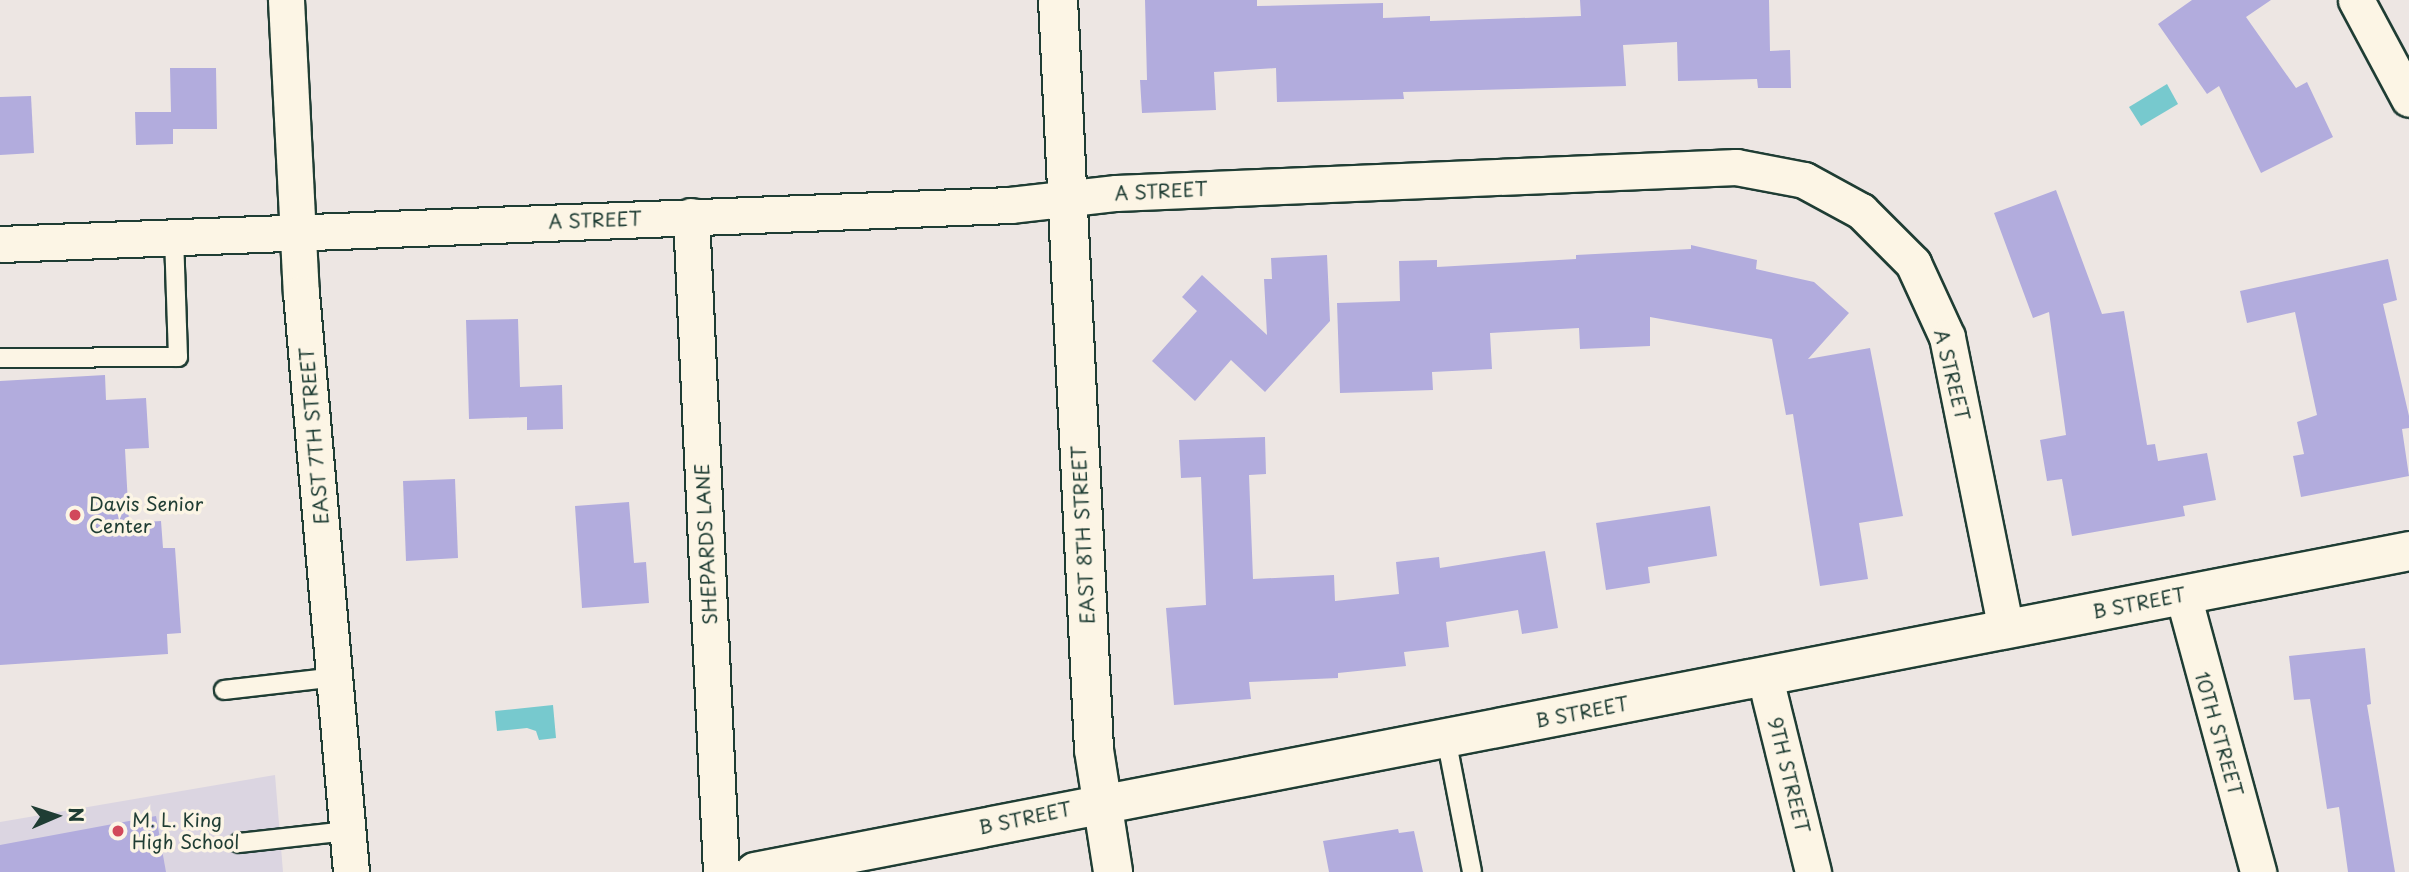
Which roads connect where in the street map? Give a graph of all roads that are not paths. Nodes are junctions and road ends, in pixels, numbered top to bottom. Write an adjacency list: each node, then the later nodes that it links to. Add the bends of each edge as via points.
1 (286, 0): 7 (street, EAST 7TH STREET)
2 (1058, 0): 5 (street, EAST 8TH STREET)
3 (2356, 0): 4 (street)
4 (2409, 99)
5 (1066, 197): 6 (street, A STREET, via 1010,205); 13 (street, A STREET, via 1736,167 1804,180 1861,211 1913,263 1947,337); 18 (street, EAST 8TH STREET, via 1093,746)
6 (691, 216): 7 (street, A STREET); 23 (street, SHEPARDS LANE)
7 (298, 232): 8 (street, A STREET); 14 (street, EAST 7TH STREET)
8 (174, 237): 9 (street, A STREET); 10 (lane, via 178,357)
9 (0, 244)
10 (0, 358)
11 (2409, 551): 12 (street, B STREET)
12 (2183, 595): 13 (street, B STREET); 28 (street, 10TH STREET)
13 (2006, 629): 15 (street, B STREET)
14 (336, 677): 16 (lane); 19 (street, EAST 7TH STREET)
15 (1765, 678): 17 (street, B STREET); 27 (street, 9TH STREET)
16 (225, 690)
17 (1446, 738): 18 (street, B STREET); 26 (lane)
18 (1101, 803): 21 (street, B STREET); 25 (street, EAST 8TH STREET)
19 (347, 831): 20 (lane); 22 (street, EAST 7TH STREET)
20 (239, 843)
21 (849, 863): 24 (street, B STREET)
22 (351, 872)
23 (721, 872)
24 (755, 872)
25 (1113, 872)
26 (1472, 872)
27 (1813, 872)
28 (2258, 872)

